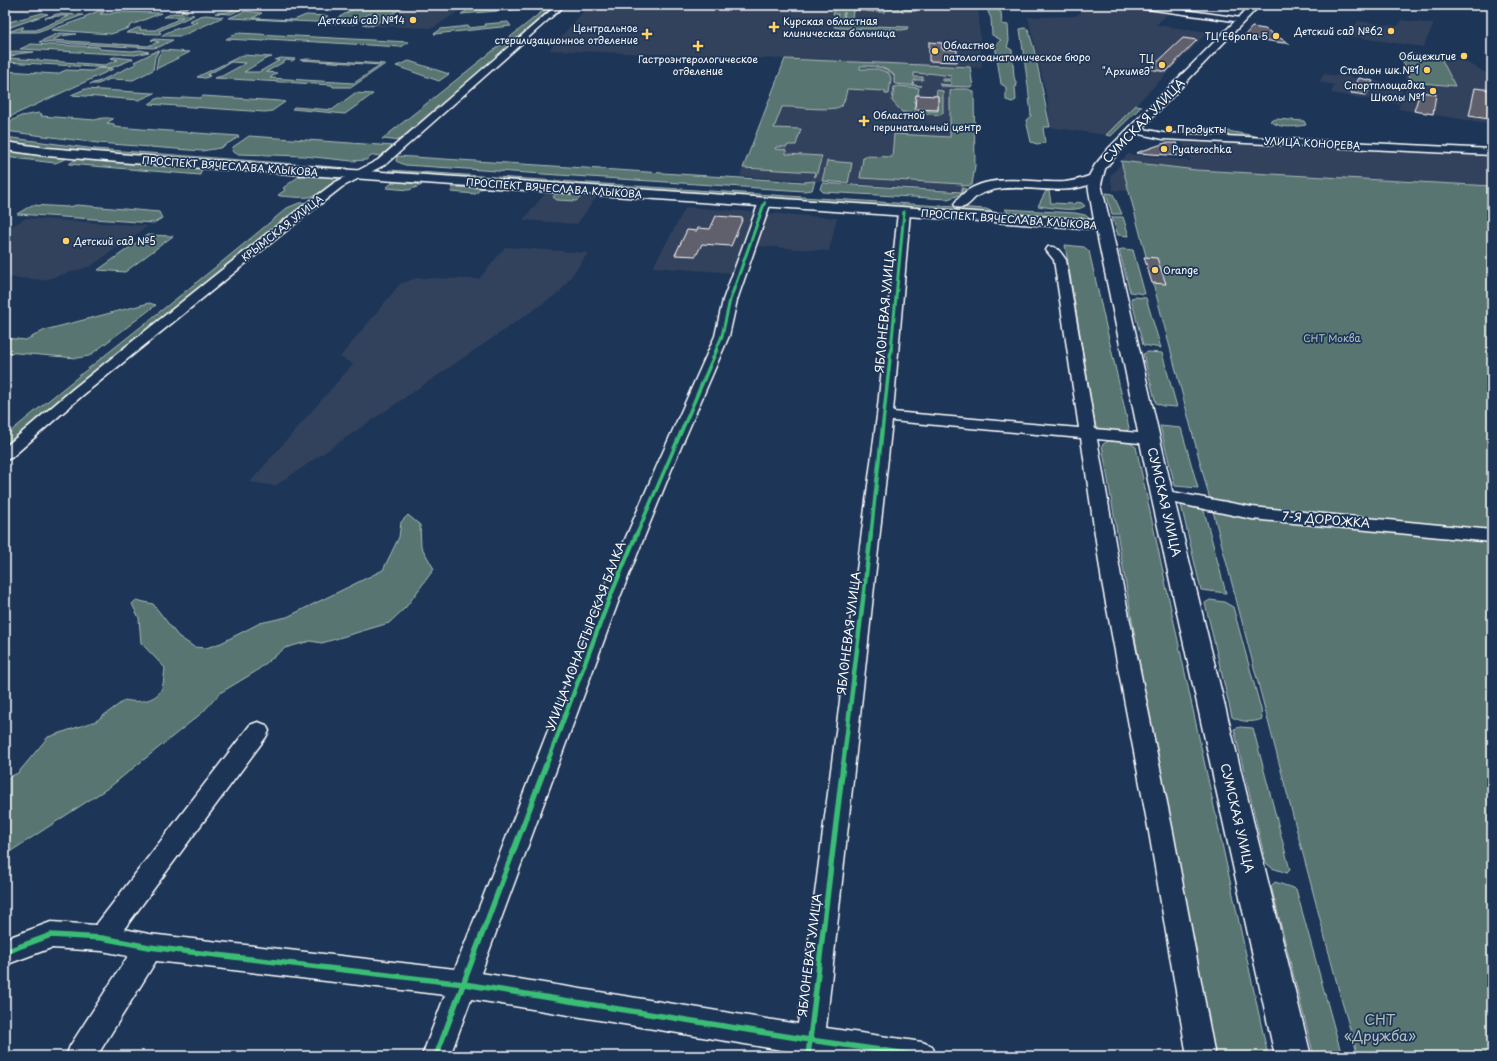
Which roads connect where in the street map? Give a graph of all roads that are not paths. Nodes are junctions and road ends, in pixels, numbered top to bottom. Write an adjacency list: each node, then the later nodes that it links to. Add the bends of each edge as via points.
1 (561, 5): 10 (street)
2 (1133, 5): 4 (street)
3 (1256, 5): 5 (main road, СУМСКАЯ УЛИЦА)
4 (1149, 6): 5 (street)
5 (1241, 20): 6 (main road, СУМСКАЯ УЛИЦА)
6 (1133, 130): 9 (street, УЛИЦА КОНОРЕВА, via 1163,136); 14 (main road, СУМСКАЯ УЛИЦА, via 1101,165)
7 (60, 141): 12 (main road, ПРОСПЕКТ ВЯЧЕСЛАВА КЛЫКОВА)
8 (5, 146): 12 (main road, ПРОСПЕКТ ВЯЧЕСЛАВА КЛЫКОВА, via 131,159 342,173 353,172 360,168 359,165)
9 (1492, 152)
10 (377, 165): 11 (main road, ПРОСПЕКТ ВЯЧЕСЛАВА КЛЫКОВА); 12 (main road, ПРОСПЕКТ ВЯЧЕСЛАВА КЛЫКОВА)
11 (398, 167): 13 (main road, via 380,172); 16 (main road, ПРОСПЕКТ ВЯЧЕСЛАВА КЛЫКОВА)
12 (357, 169): 13 (main road, ПРОСПЕКТ ВЯЧЕСЛАВА КЛЫКОВА); 24 (street, КРЫМСКАЯ УЛИЦА, via 100,374)
13 (388, 176): 15 (main road, ПРОСПЕКТ ВЯЧЕСЛАВА КЛЫКОВА)
14 (1094, 180): 16 (main road, via 1080,186 1068,187 1015,184 993,186 975,192); 19 (main road, СУМСКАЯ УЛИЦА)
15 (765, 202): 18 (main road, ПРОСПЕКТ ВЯЧЕСЛАВА КЛЫКОВА); 31 (street, УЛИЦА МОНАСТЫРСКАЯ БАЛКА, via 730,300 722,336 610,597)
16 (961, 204): 17 (main road, ПРОСПЕКТ ВЯЧЕСЛАВА КЛЫКОВА)
17 (985, 211): 18 (main road, ПРОСПЕКТ ВЯЧЕСЛАВА КЛЫКОВА); 19 (main road, ПРОСПЕКТ ВЯЧЕСЛАВА КЛЫКОВА)
18 (904, 212): 21 (street, ЯБЛОНЕВАЯ УЛИЦА)
19 (1101, 219): 23 (main road, СУМСКАЯ УЛИЦА)
20 (1052, 250): 22 (street, via 1060,260)
21 (885, 416): 22 (street); 32 (street, ЯБЛОНЕВАЯ УЛИЦА)
22 (1089, 433): 23 (street); 36 (street, via 1112,582 1161,832)
23 (1150, 439): 25 (main road, СУМСКАЯ УЛИЦА)
24 (5, 454)
25 (1162, 495): 26 (street, 7-Я ДОРОЖКА, via 1252,513); 37 (main road, СУМСКАЯ УЛИЦА)
26 (1492, 536)
27 (258, 731): 28 (street)
28 (102, 938): 29 (street); 30 (street, via 51,935)
29 (149, 947): 31 (street); 33 (street)
30 (5, 952)
31 (464, 984): 32 (street); 34 (street, УЛИЦА МОНАСТЫРСКАЯ БАЛКА)
32 (809, 1048): 35 (street)
33 (80, 1056)
34 (436, 1056)
35 (922, 1056)
36 (1201, 1056)
37 (1293, 1056)

